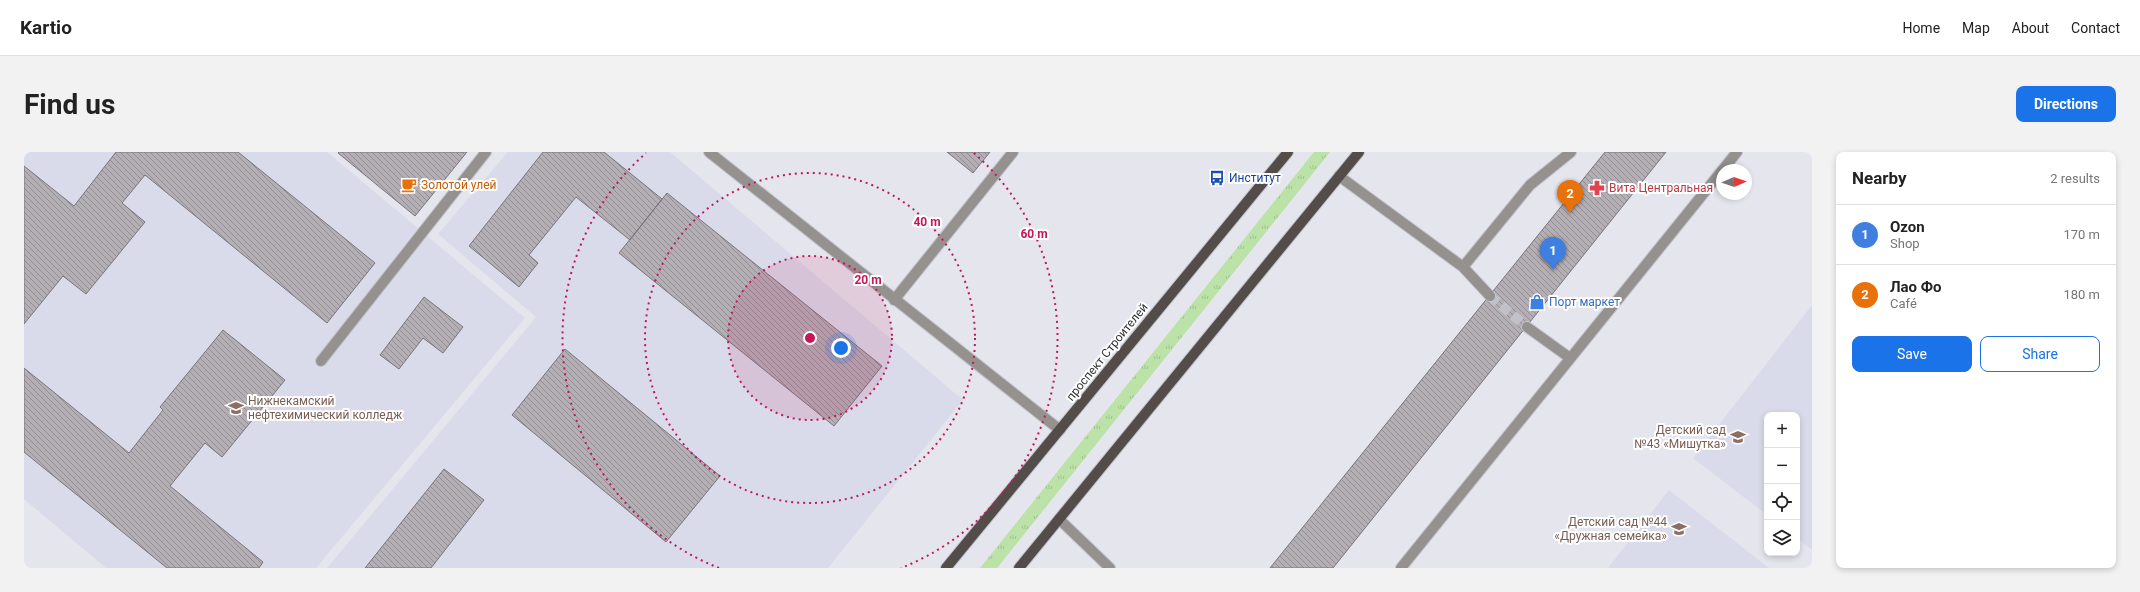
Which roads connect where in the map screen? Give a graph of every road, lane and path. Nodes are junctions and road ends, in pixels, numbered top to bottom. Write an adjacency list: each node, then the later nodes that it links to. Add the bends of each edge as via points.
1 (486, 152): 14 (lane)
2 (709, 152): 11 (lane)
3 (1013, 152): 11 (lane)
4 (1288, 152): 15 (main road, проспект Строителей)
5 (1359, 152): 8 (main road)
6 (1571, 152): 9 (lane, via 1530,185)
7 (1736, 152): 13 (lane)
8 (1339, 176): 9 (lane); 16 (main road)
9 (1463, 267): 10 (lane)
10 (1490, 296)
11 (894, 300): 15 (lane)
12 (1527, 327): 13 (lane)
13 (1570, 358): 20 (lane)
14 (321, 360)
15 (1060, 430): 17 (main road, проспект Строителей)
16 (1059, 519): 18 (main road); 19 (lane)
17 (946, 568)
18 (1019, 568)
19 (1110, 568)
20 (1401, 568)

